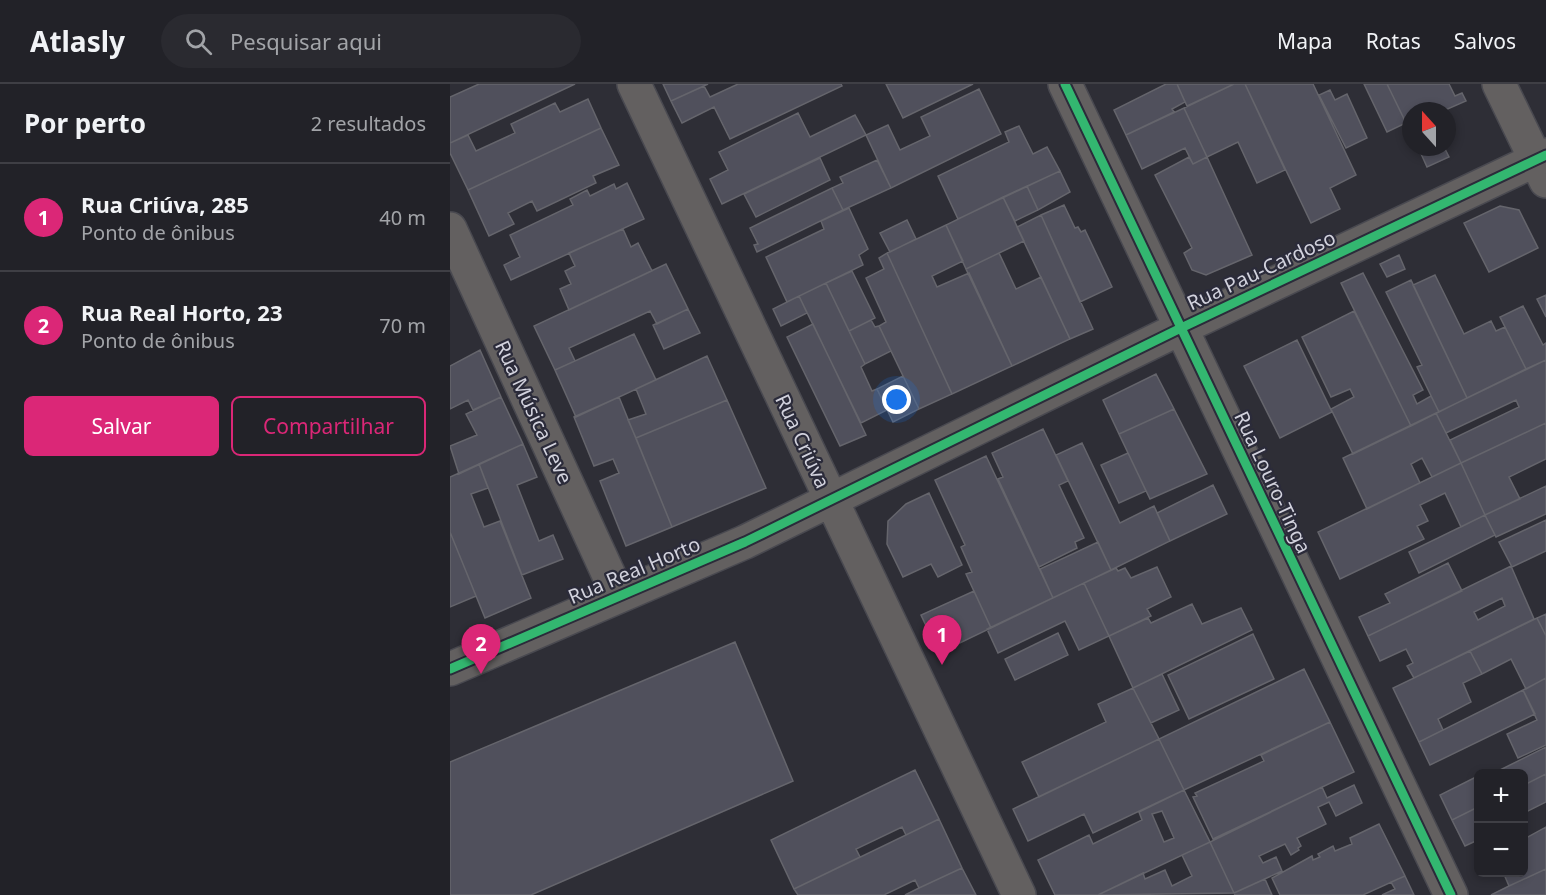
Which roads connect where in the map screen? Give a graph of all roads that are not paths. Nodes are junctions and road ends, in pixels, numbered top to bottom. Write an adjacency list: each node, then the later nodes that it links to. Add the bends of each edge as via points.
1 (634, 84): 7 (street, Rua Criúva)
2 (1065, 84): 6 (street, Rua Louro-Tinga)
3 (1499, 84): 4 (street)
4 (1543, 165): 6 (street, Rua Pau-Cardoso)
5 (450, 229): 8 (street, Rua Música Leve)
6 (1181, 328): 7 (street, Rua Pau-Cardoso); 11 (street, Rua Louro-Tinga)
7 (831, 500): 8 (street, Rua Real Horto, via 745,542); 10 (street, Rua Criúva)
8 (618, 595): 9 (street, Rua Real Horto)
9 (450, 669)
10 (1019, 895)
11 (1451, 895)

